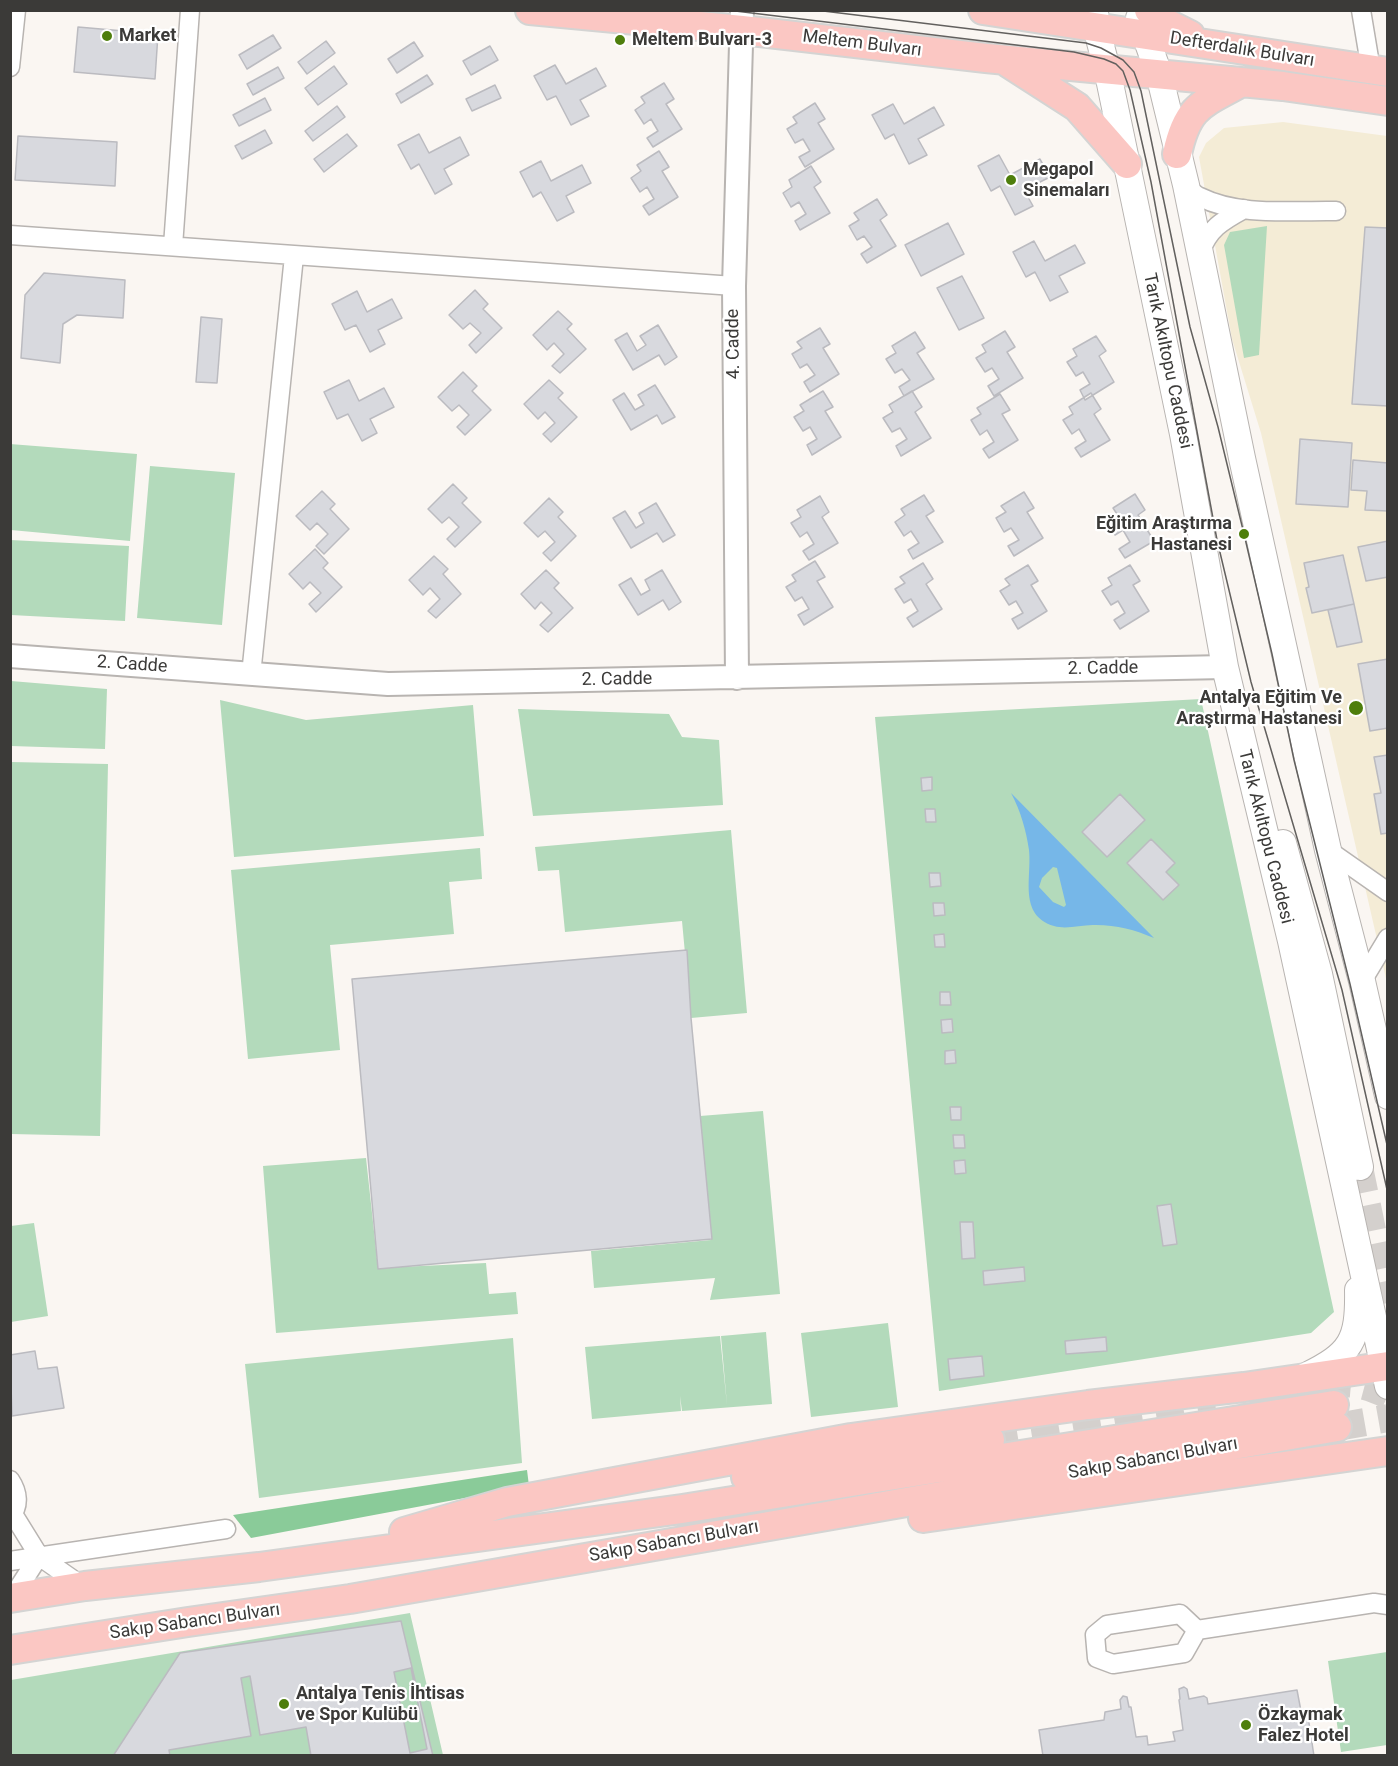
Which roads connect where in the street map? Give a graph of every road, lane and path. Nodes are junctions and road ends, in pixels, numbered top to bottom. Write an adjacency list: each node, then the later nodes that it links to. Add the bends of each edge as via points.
1 (16, 10): 10 (street)
2 (190, 10): 22 (street)
3 (530, 10): 8 (main road, Meltem Bulvarı)
4 (1361, 10): 12 (street)
5 (1001, 11): 6 (main road)
6 (1095, 19): 7 (main road, Defterdalık Bulvarı); 11 (main road, Tarık Akıltopu Caddesi)
7 (1144, 19): 12 (main road, Defterdalık Bulvarı, via 1164,22 1227,47); 13 (main road)
8 (742, 20): 9 (main road, Meltem Bulvarı); 25 (street, 4. Cadde)
9 (1003, 60): 11 (main road, Meltem Bulvarı); 17 (main road, via 1077,107)
10 (10, 67)
11 (1107, 69): 13 (main road, Meltem Bulvarı); 17 (main road, Tarık Akıltopu Caddesi)
12 (1379, 71)
13 (1159, 74): 14 (main road, Defterdalık Bulvarı); 16 (main road)
14 (1242, 82): 15 (main road, Defterdalık Bulvarı); 16 (main road, via 1196,108 1182,131)
15 (1388, 101)
16 (1178, 154): 18 (main road)
17 (1127, 164): 27 (main road, Tarık Akıltopu Caddesi, via 1183,435)
18 (1186, 185): 19 (street, via 1197,196); 23 (main road)
19 (1244, 209): 20 (street); 23 (street, via 1205,238)
20 (1336, 211)
21 (10, 235): 22 (street)
22 (174, 246): 24 (street)
23 (1200, 253): 31 (main road)
24 (294, 256): 25 (street); 28 (street)
25 (734, 286): 29 (street, 4. Cadde)
26 (10, 656): 28 (street, 2. Cadde)
27 (1225, 667): 29 (street, 2. Cadde); 30 (main road, Tarık Akıltopu Caddesi)
28 (251, 675): 29 (street, 2. Cadde, via 388,684)
29 (737, 678)
30 (1239, 728): 36 (main road, via 1277,822 1300,898); 37 (main road, Tarık Akıltopu Caddesi)
31 (1328, 850): 32 (street); 34 (main road)
32 (1388, 892)
33 (1388, 938): 34 (street)
34 (1362, 981): 35 (main road)
35 (1388, 1096)
36 (1360, 1167)
37 (1357, 1239): 38 (main road, Tarık Akıltopu Caddesi); 39 (main road, via 1356,1329 1333,1361)
38 (1386, 1373): 39 (main road)
39 (1299, 1380): 45 (main road, via 851,1438 507,1502)
40 (990, 1440): 45 (main road, via 762,1474)
41 (1388, 1451): 51 (main road, via 947,1514 608,1569)
42 (10, 1480): 43 (street, via 17,1496)
43 (12, 1516): 46 (street)
44 (226, 1529): 46 (street)
45 (368, 1543): 48 (main road)
46 (39, 1556): 47 (street); 49 (street); 50 (street)
47 (10, 1561)
48 (289, 1562): 49 (main road, Sakıp Sabancı Bulvarı); 51 (main road, Sakıp Sabancı Bulvarı, via 1336,1416)
49 (82, 1586): 50 (main road, Sakıp Sabancı Bulvarı)
50 (11, 1598)
51 (350, 1599): 54 (main road, Sakıp Sabancı Bulvarı)
52 (1383, 1601): 53 (street)
53 (1197, 1630): 53 (street, via 1180,1614 1107,1625 1095,1635 1097,1658 1113,1664 1184,1653)
54 (10, 1650)

